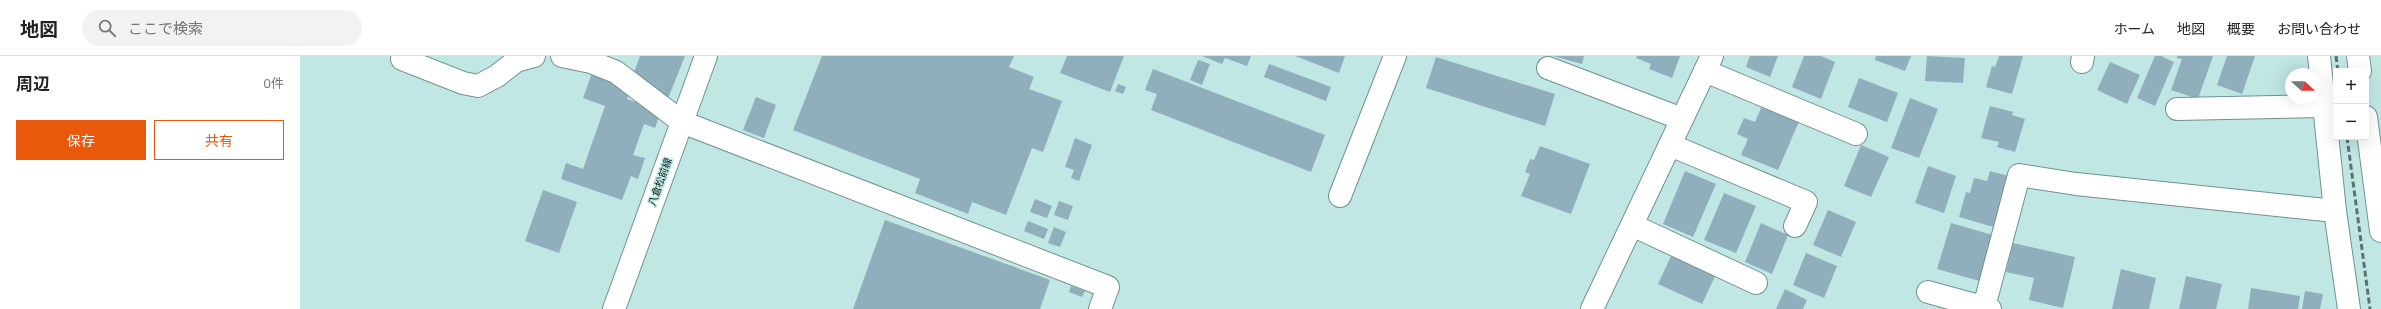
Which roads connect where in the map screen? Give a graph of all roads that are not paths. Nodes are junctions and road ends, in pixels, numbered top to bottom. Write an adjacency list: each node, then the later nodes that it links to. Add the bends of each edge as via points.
1 (534, 56): 7 (street, via 516,61 478,86 462,83)
2 (562, 56): 14 (street, via 591,62 616,72)
3 (706, 56): 14 (street, 八倉松前線)
4 (1395, 56): 18 (street)
5 (2319, 56): 11 (street)
6 (2358, 56): 10 (street)
7 (402, 59)
8 (1708, 64): 13 (street); 15 (street)
9 (1548, 68): 13 (street)
10 (2360, 68)
11 (2324, 106): 12 (street); 19 (street)
12 (2177, 109)
13 (1682, 119): 17 (street)
14 (682, 122): 26 (street, 八倉松前線); 27 (street, via 1108,287)
15 (1856, 134)
16 (2369, 140): 22 (street)
17 (1670, 144): 20 (street); 21 (street, via 1806,202)
18 (1340, 196)
19 (2335, 211): 25 (street, via 2076,184 2019,175); 29 (street)
20 (1632, 225): 23 (street); 28 (street)
21 (1795, 226)
22 (2381, 231)
23 (1756, 282)
24 (1928, 292): 25 (street)
25 (1987, 308)
26 (614, 309)
27 (1100, 309)
28 (1592, 309)
29 (2349, 309)

